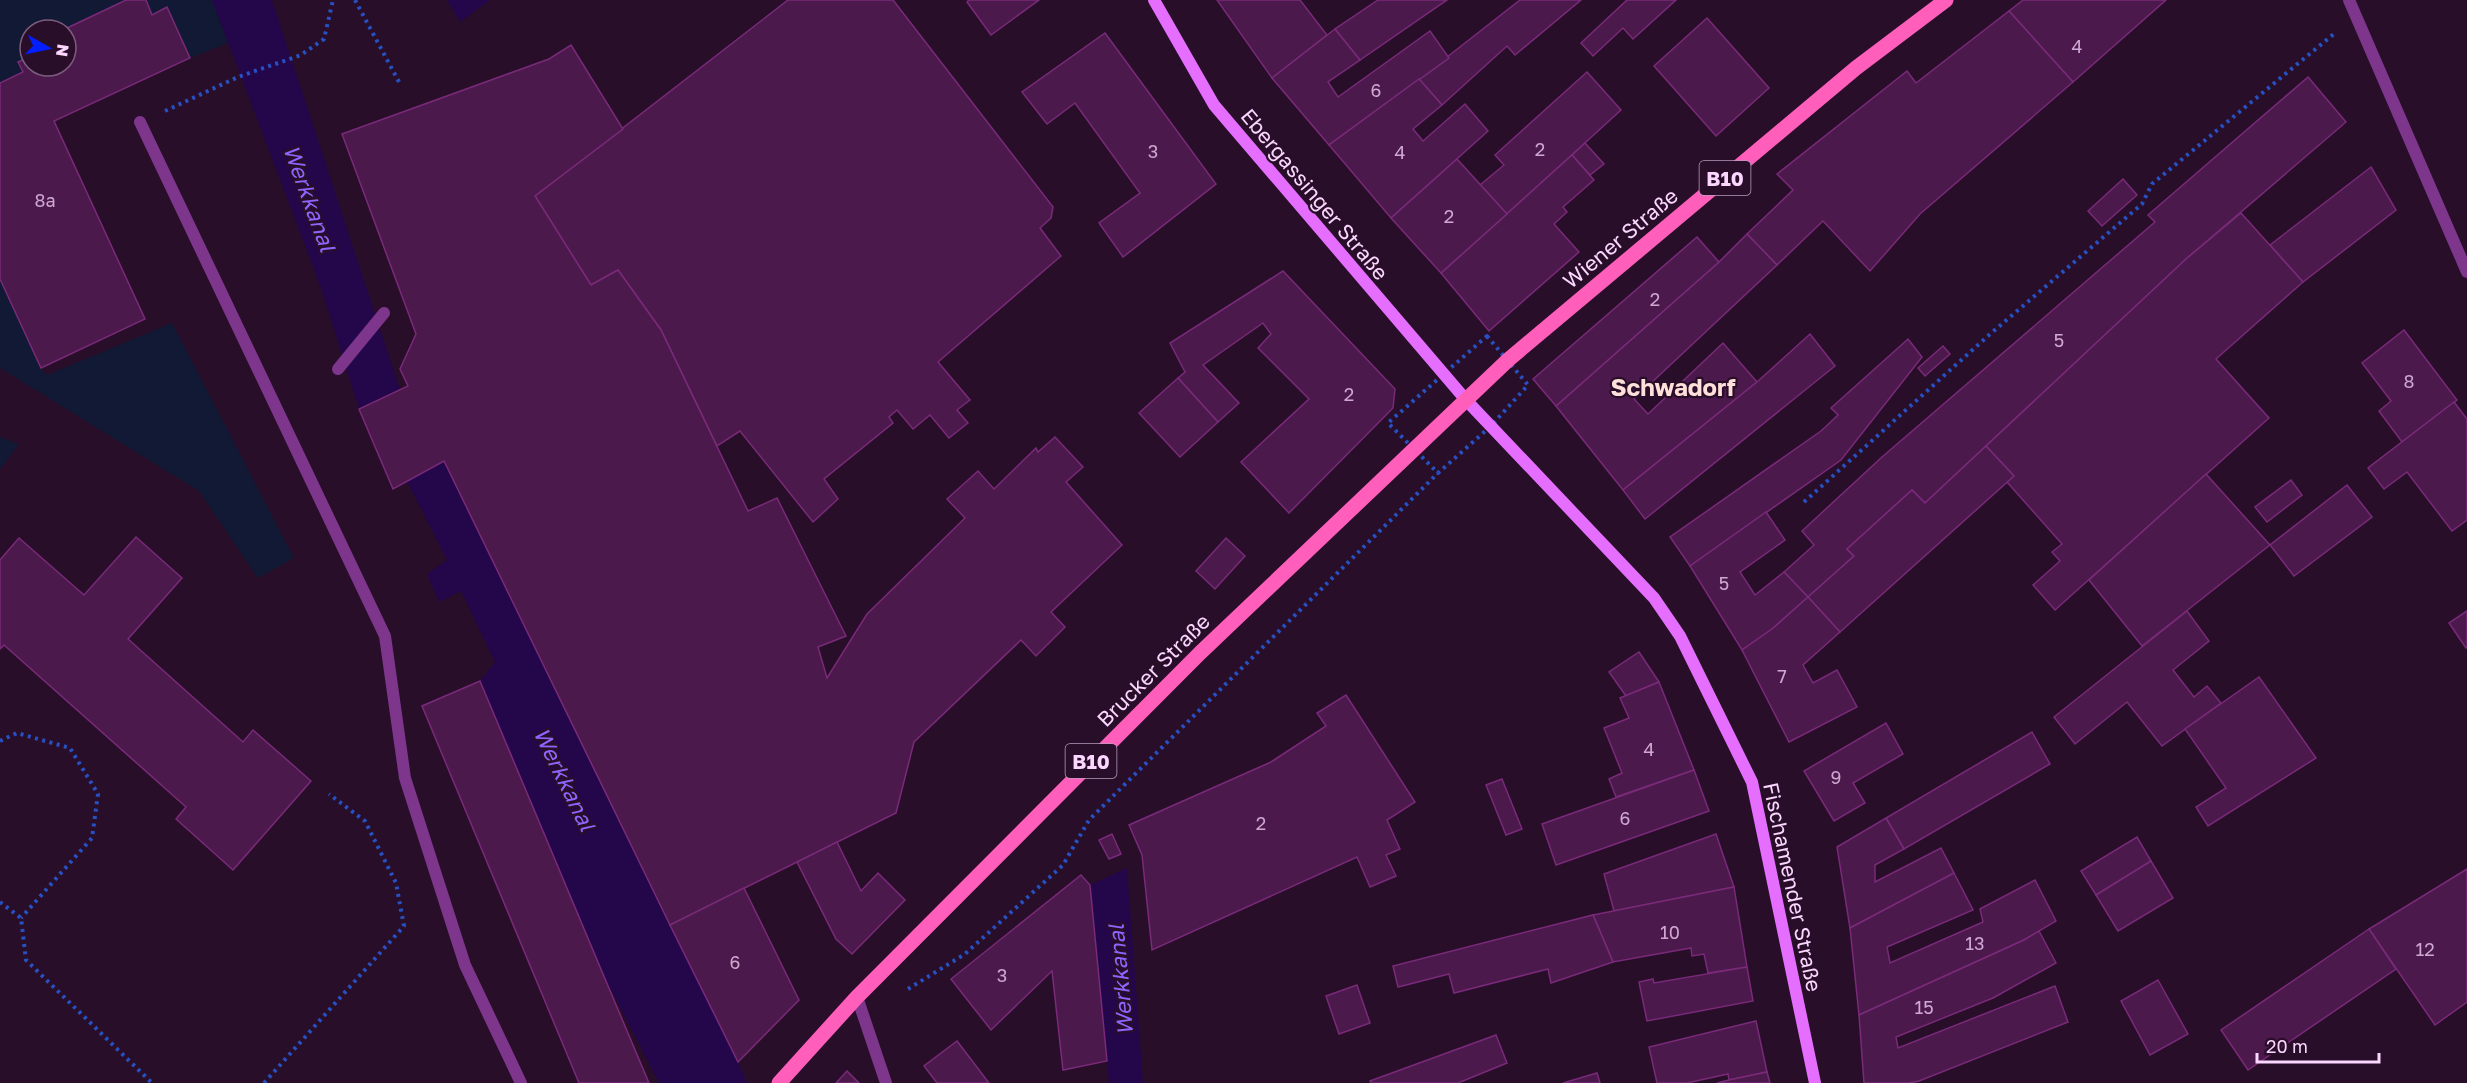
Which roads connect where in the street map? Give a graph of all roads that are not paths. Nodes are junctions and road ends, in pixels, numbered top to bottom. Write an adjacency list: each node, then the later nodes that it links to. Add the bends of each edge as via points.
1 (1154, 0): 8 (main road, Ebergassinger Straße, via 1214,105)
2 (1946, 0): 8 (main road, Wiener Straße / B10, via 1856,68 1508,360)
3 (2349, 0): 5 (street)
4 (140, 122): 10 (street, via 386,636 405,778 465,965)
5 (2467, 272)
6 (384, 313): 7 (street)
7 (338, 369)
8 (1466, 400): 9 (main road, Brucker Straße / B10, via 1200,653); 13 (main road, Fischamender Straße, via 1654,598 1680,636 1752,782)
9 (857, 997): 11 (main road, Brucker Straße / B10); 12 (street)
10 (520, 1083)
11 (779, 1083)
12 (886, 1083)
13 (1815, 1083)

